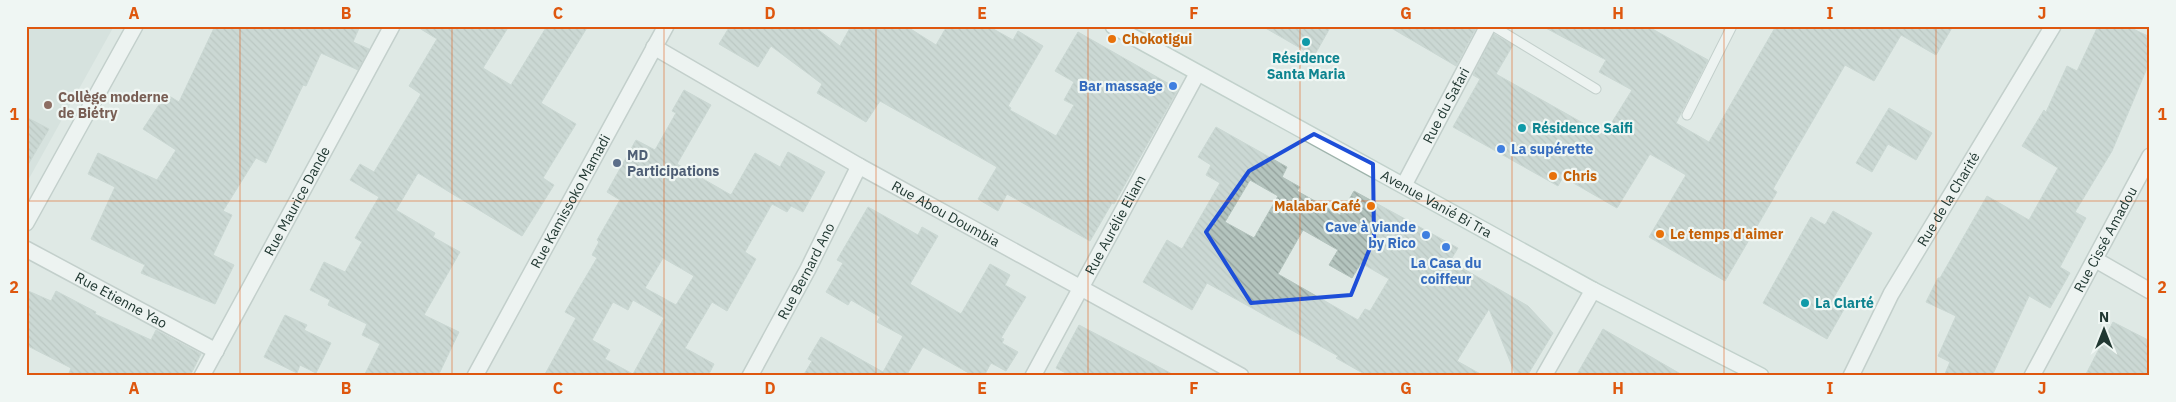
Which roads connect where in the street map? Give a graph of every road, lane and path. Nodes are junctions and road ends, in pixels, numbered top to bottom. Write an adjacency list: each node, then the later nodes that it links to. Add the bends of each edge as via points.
1 (135, 26): 16 (street)
2 (392, 26): 22 (street, Rue Maurice Dande)
3 (666, 26): 9 (street, Rue Kamissoko Mamadi)
4 (1113, 26): 10 (street, Avenue Vanié Bi Tra)
5 (1488, 26): 15 (street, Rue du Safari)
6 (1493, 26): 11 (lane)
7 (1732, 26): 12 (lane)
8 (2054, 26): 30 (street, Rue de la Charité, via 1891,294)
9 (654, 47): 14 (street, Rue Abou Doumbia); 24 (street, Rue Kamissoko Mamadi)
10 (1197, 74): 15 (street, Avenue Vanié Bi Tra); 19 (street, Rue Aurélie Eliam)
11 (1596, 89)
12 (1687, 115)
13 (2150, 156): 18 (street, Rue Cissé Amadou)
14 (859, 166): 19 (street, Rue Abou Doumbia); 25 (street, Rue Bernard Ano)
15 (1404, 185): 20 (street, Avenue Vanié Bi Tra)
16 (26, 223)
17 (26, 249): 22 (street, Rue Etienne Yao)
18 (2096, 260): 21 (street); 31 (street, Rue Cissé Amadou)
19 (1080, 289): 26 (street, Rue Aurélie Eliam); 27 (street, Rue Abou Doumbia)
20 (1593, 290): 28 (street); 29 (street, Avenue Vanié Bi Tra)
21 (2150, 291)
22 (216, 352): 23 (street, Rue Maurice Dande)
23 (202, 376)
24 (475, 376)
25 (750, 376)
26 (1032, 376)
27 (1241, 376)
28 (1544, 376)
29 (1761, 376)
30 (1851, 376)
31 (2032, 376)

